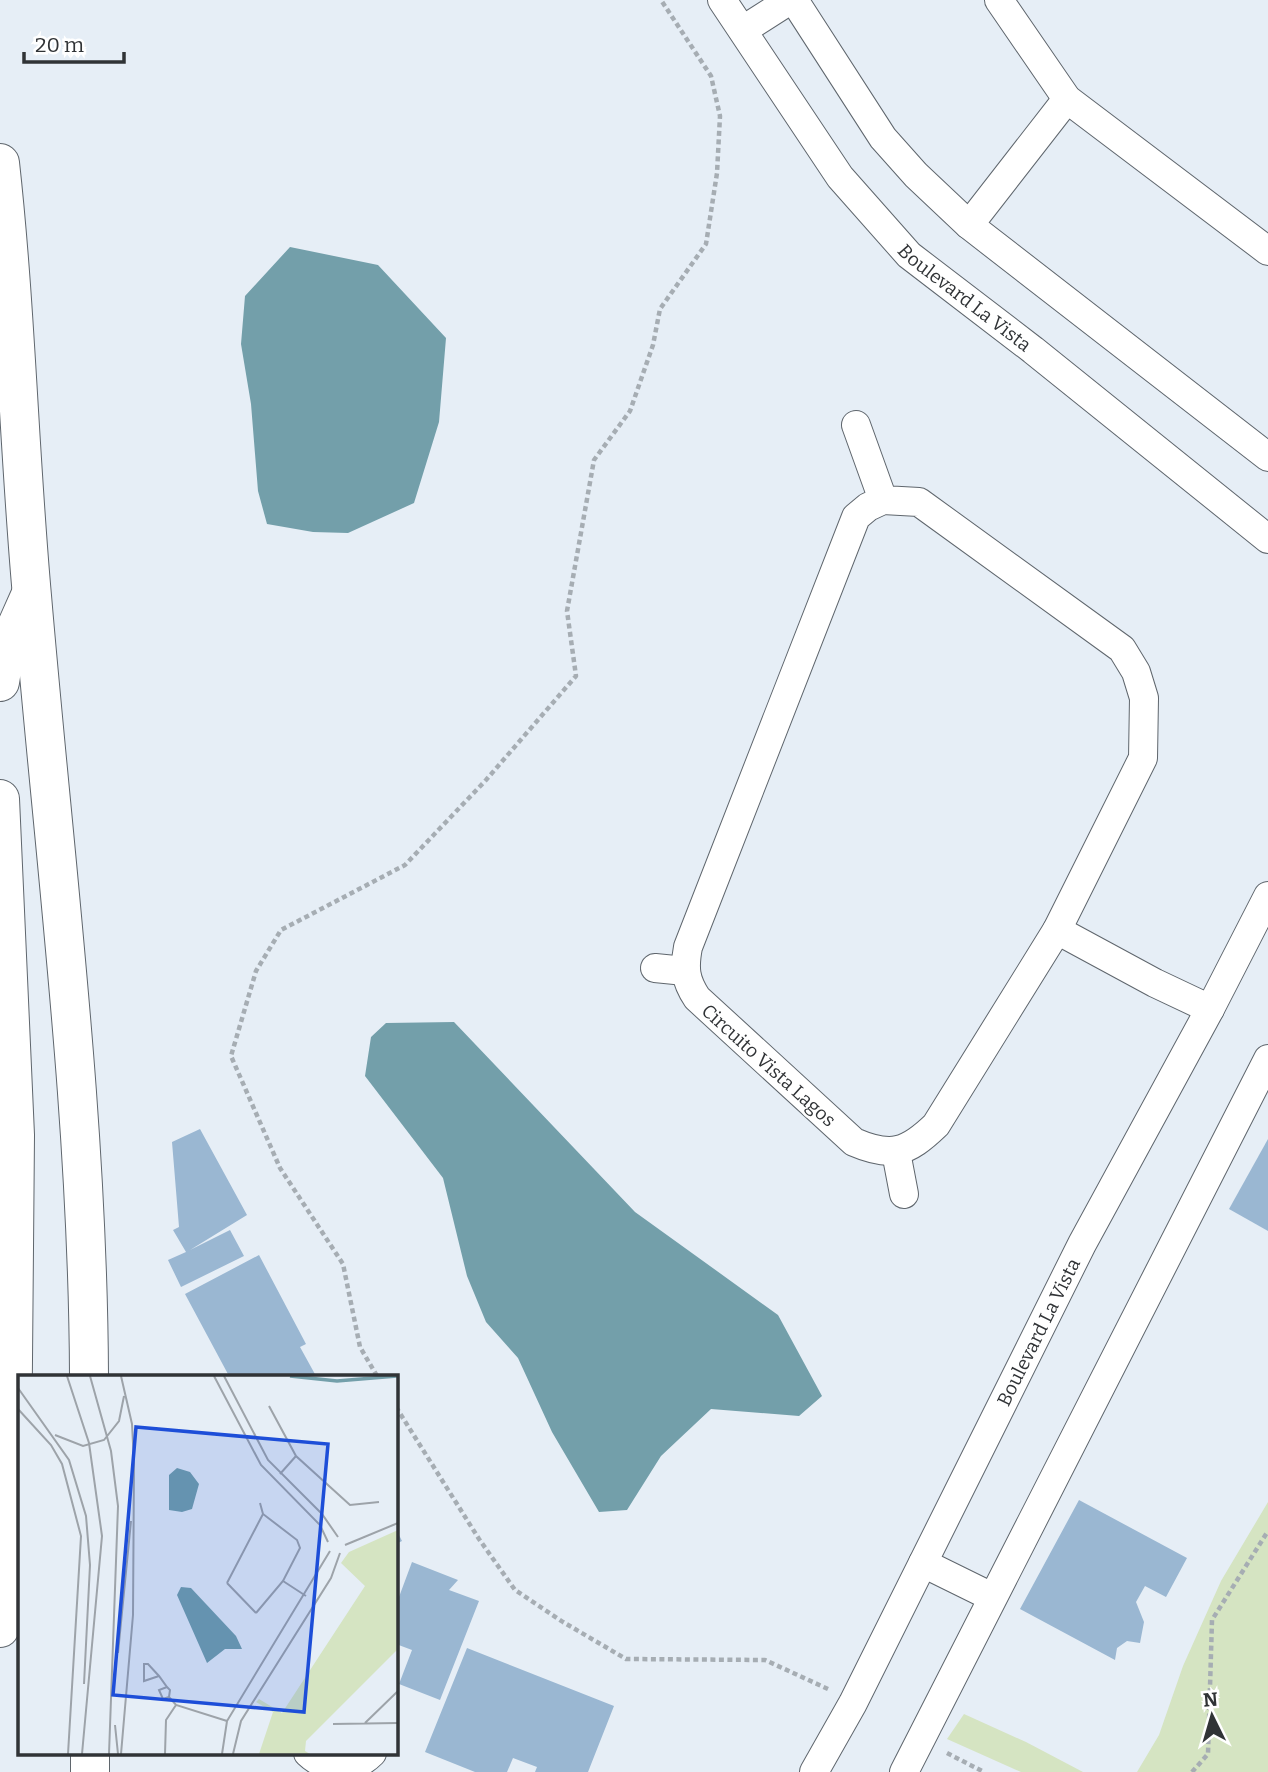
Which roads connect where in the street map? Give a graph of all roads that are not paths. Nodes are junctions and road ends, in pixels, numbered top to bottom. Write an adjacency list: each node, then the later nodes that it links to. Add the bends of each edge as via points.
1 (722, 0): 4 (street, Boulevard La Vista)
2 (792, 0): 4 (street); 7 (street, via 883,138)
3 (999, 0): 5 (street)
4 (743, 30): 12 (street, Boulevard La Vista, via 839,177 909,256)
5 (1067, 99): 7 (street); 8 (street)
6 (0, 163): 13 (highway)
7 (969, 225): 10 (street)
8 (1268, 251)
9 (856, 425): 11 (street)
10 (1268, 457)
11 (883, 500): 17 (street, via 919,502 1122,649 1136,672 1144,698 1143,758); 19 (street, via 856,517 688,947)
12 (1268, 540)
13 (31, 593): 14 (highway, via 5,652); 24 (highway, via 87,1234)
14 (0, 682)
15 (0, 799): 27 (highway, via 15,1163 12,1471)
16 (1268, 896): 20 (street, Boulevard La Vista)
17 (1057, 930): 20 (street); 22 (street, via 936,1125 920,1141)
18 (655, 968): 19 (street)
19 (685, 971): 22 (street, Circuito Vista Lagos, via 696,998 853,1142)
20 (1210, 1009): 25 (street, Boulevard La Vista, via 1082,1244)
21 (1268, 1059): 26 (street)
22 (896, 1152): 23 (street)
23 (904, 1195)
24 (89, 1375)
25 (923, 1563): 26 (street); 32 (street, Boulevard La Vista)
26 (992, 1597): 33 (street)
27 (0, 1628)
28 (90, 1754): 31 (highway)
29 (309, 1754): 30 (street, via 331,1768)
30 (376, 1760)
31 (90, 1772)
32 (814, 1772)
33 (904, 1772)

